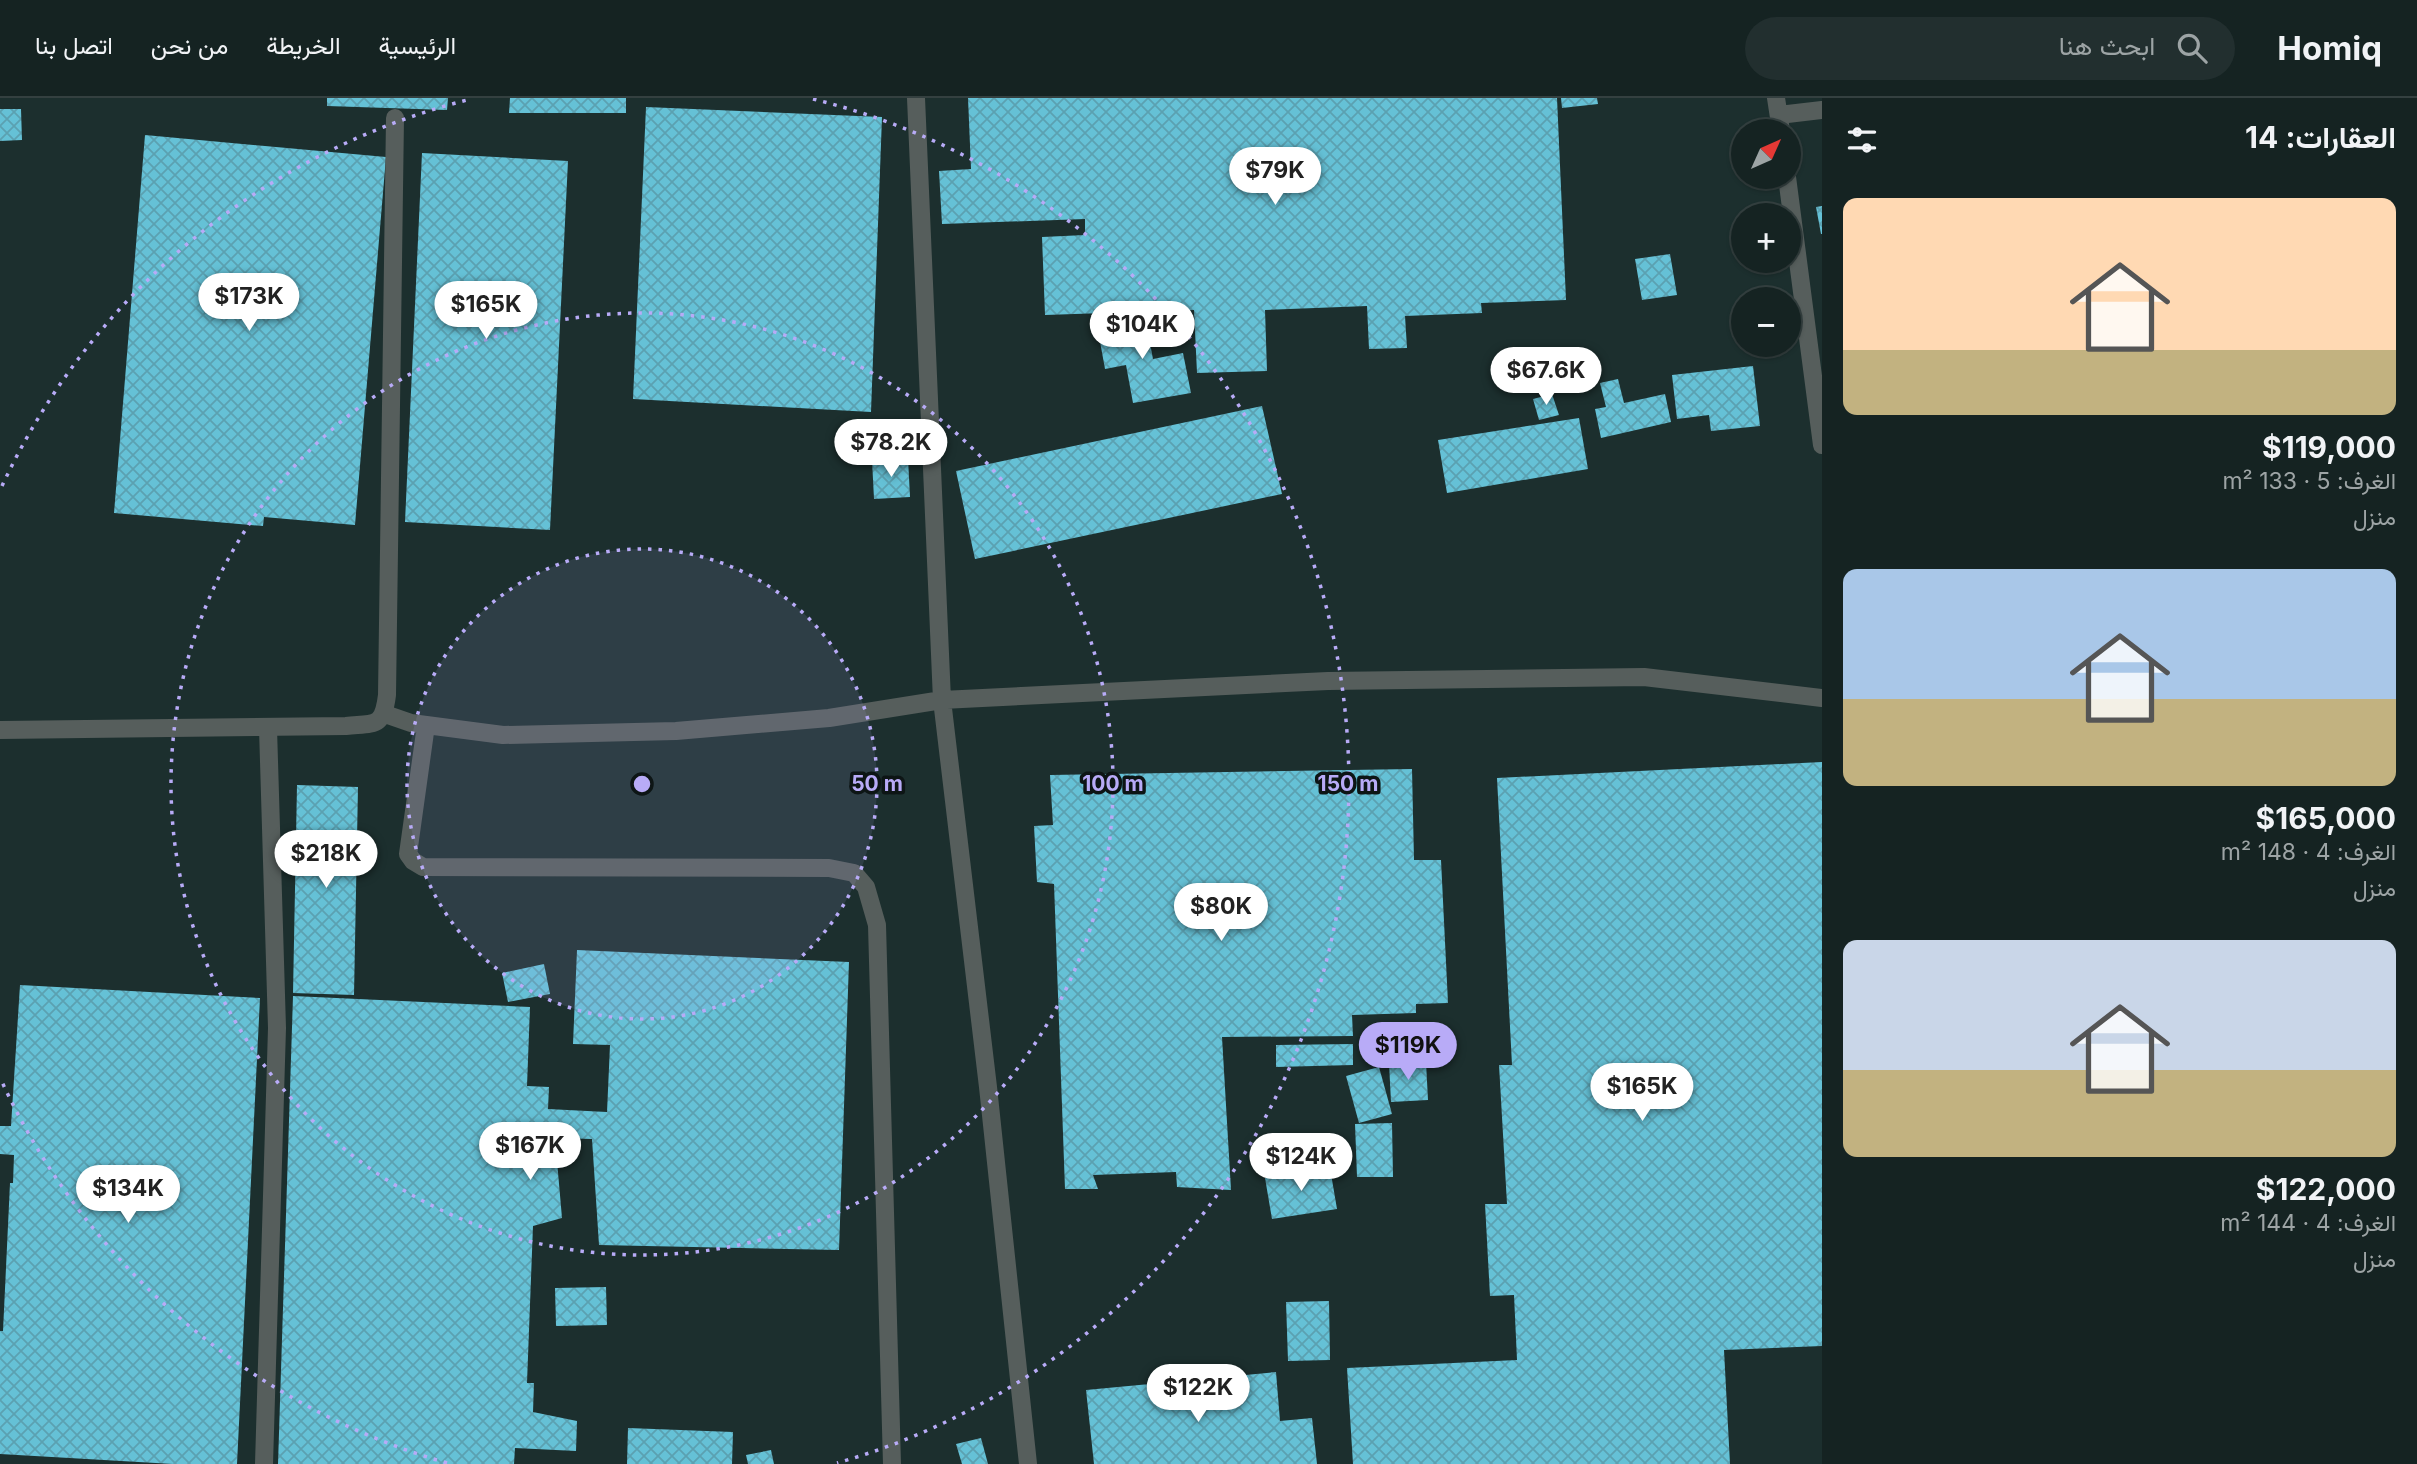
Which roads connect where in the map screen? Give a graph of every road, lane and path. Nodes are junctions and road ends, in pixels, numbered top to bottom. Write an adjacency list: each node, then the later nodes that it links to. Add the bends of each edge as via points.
1 (916, 98): 8 (lane)
2 (1822, 110): 3 (lane)
3 (1779, 115)
4 (395, 118): 9 (lane)
5 (1789, 189): 6 (lane)
6 (1822, 445)
7 (1822, 698): 8 (lane, via 1644,677 1328,681)
8 (942, 700): 10 (lane, via 829,718 676,731 503,735); 15 (lane)
9 (385, 714): 10 (lane); 11 (lane, via 376,723)
10 (426, 725): 14 (lane, via 408,853 424,867 829,868 855,873 866,887 877,925)
11 (268, 728): 12 (lane); 13 (lane, via 277,1028)
12 (0, 730)
13 (264, 1464)
14 (892, 1464)
15 (1028, 1464)

